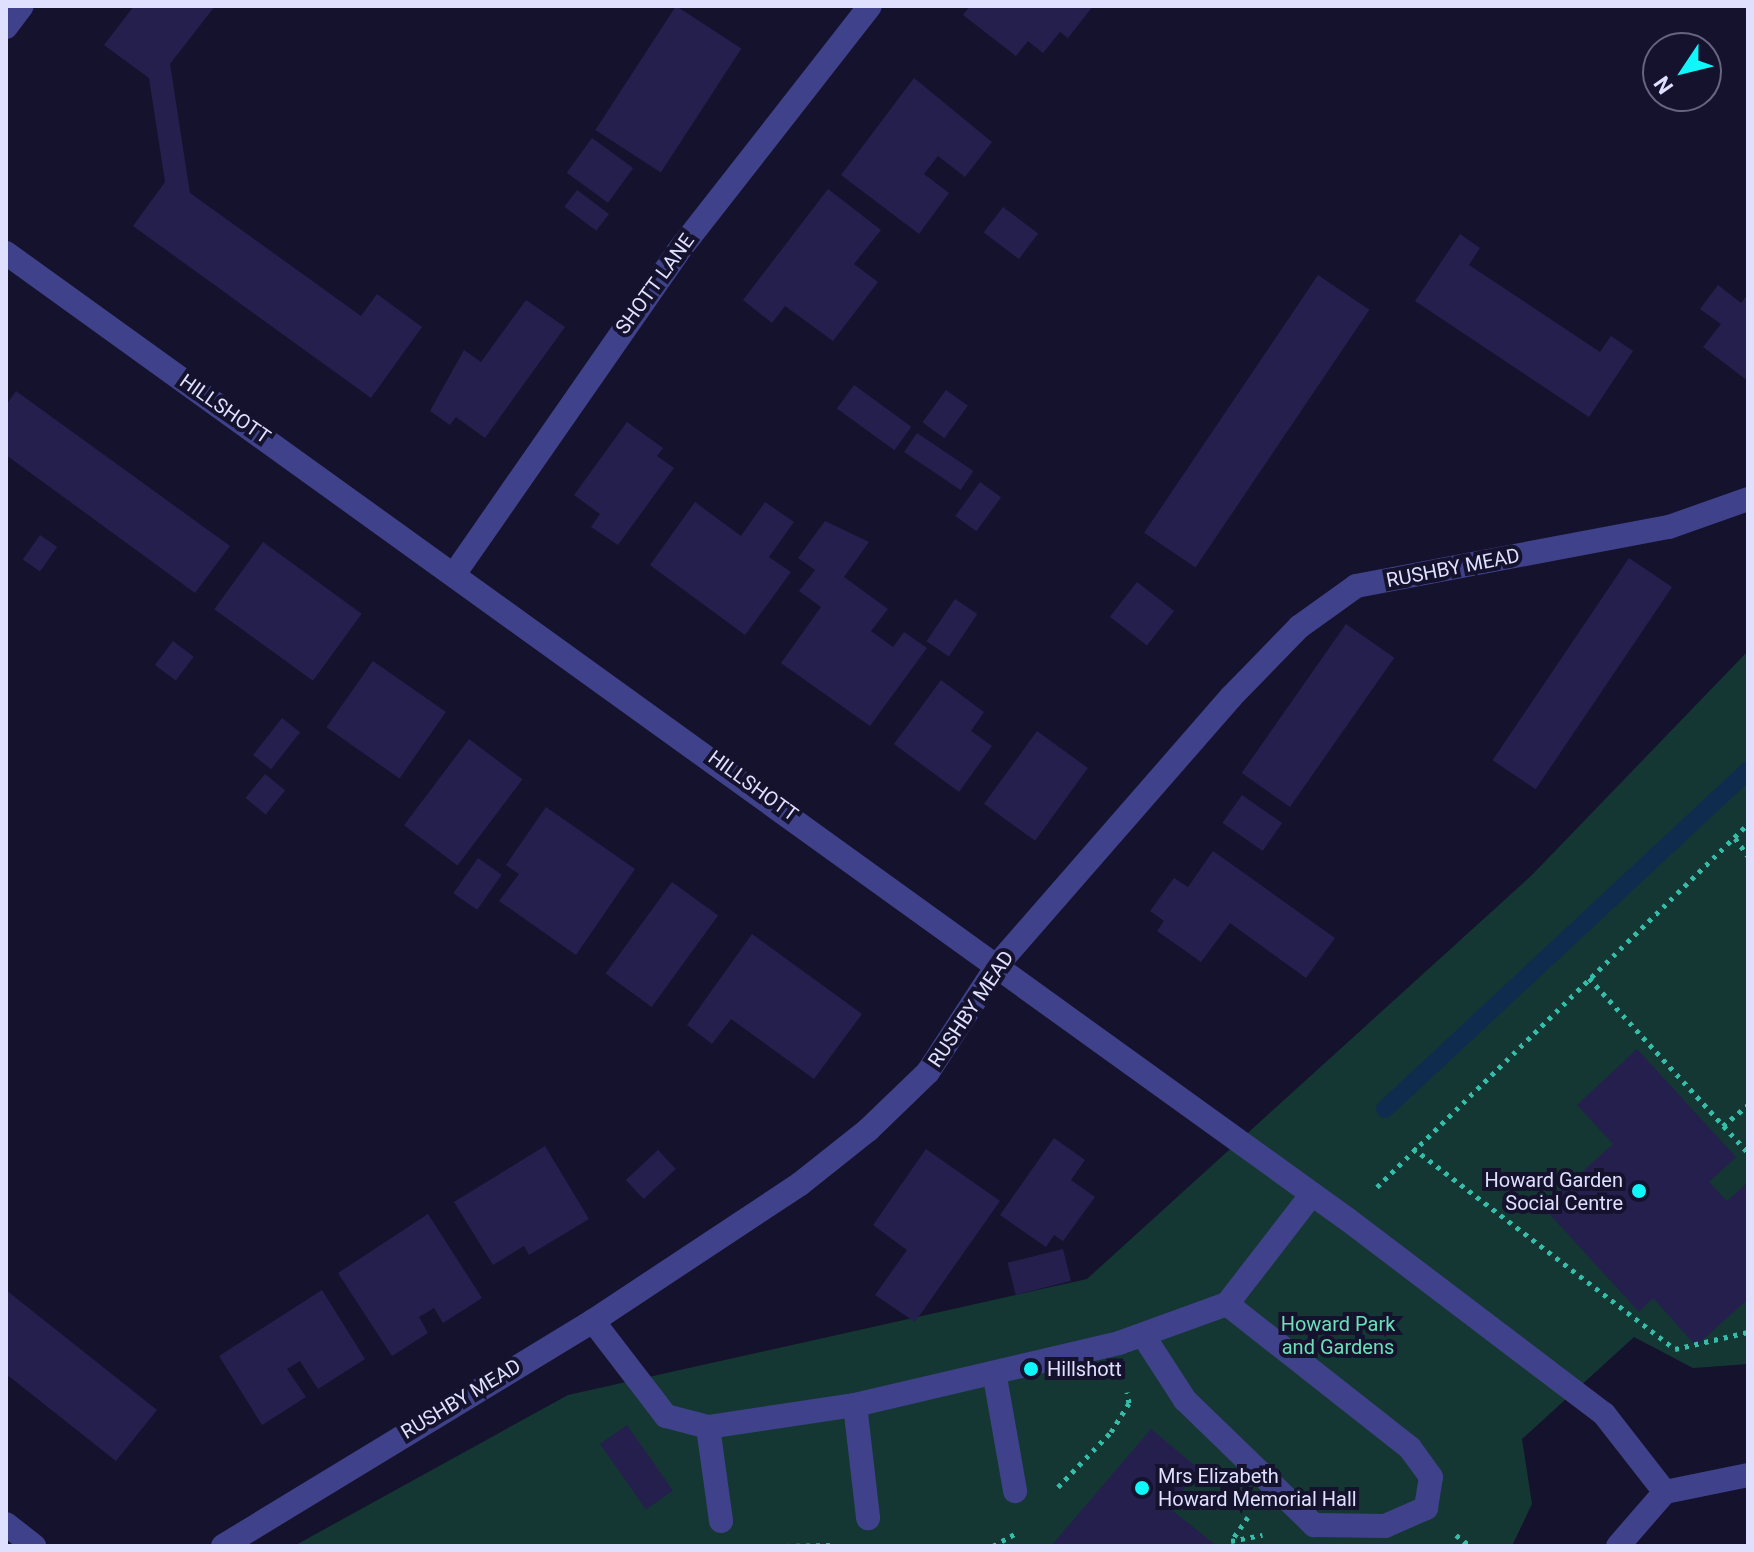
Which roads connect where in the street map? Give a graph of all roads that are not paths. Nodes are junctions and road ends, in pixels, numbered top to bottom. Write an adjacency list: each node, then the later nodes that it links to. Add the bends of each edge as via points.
1 (22, 6): 3 (street)
2 (870, 6): 6 (street, SHOTT LANE, via 677,253)
3 (6, 27)
4 (6, 253): 6 (street, HILLSHOTT)
5 (1748, 499): 7 (street, RUSHBY MEAD, via 1669,527 1356,586 1299,627 1231,697)
6 (455, 573): 7 (street, HILLSHOTT)
7 (999, 963): 8 (street, HILLSHOTT); 10 (street, RUSHBY MEAD, via 928,1072 868,1130 800,1184)
8 (1312, 1194): 9 (street); 17 (street, HILLSHOTT, via 1604,1414)
9 (1227, 1304): 11 (street); 11 (street, via 1410,1448 1431,1477 1426,1508 1385,1526 1314,1525 1185,1400)
10 (593, 1321): 14 (street, via 666,1416); 22 (street, RUSHBY MEAD)
11 (1143, 1335): 12 (street)
12 (995, 1377): 13 (street); 16 (street)
13 (855, 1405): 14 (street); 18 (street)
14 (708, 1427): 19 (street)
15 (1748, 1475): 17 (street)
16 (1015, 1491)
17 (1665, 1492): 23 (street)
18 (868, 1518)
19 (721, 1521)
20 (6, 1524): 21 (street)
21 (34, 1546)
22 (223, 1546)
23 (1618, 1546)

